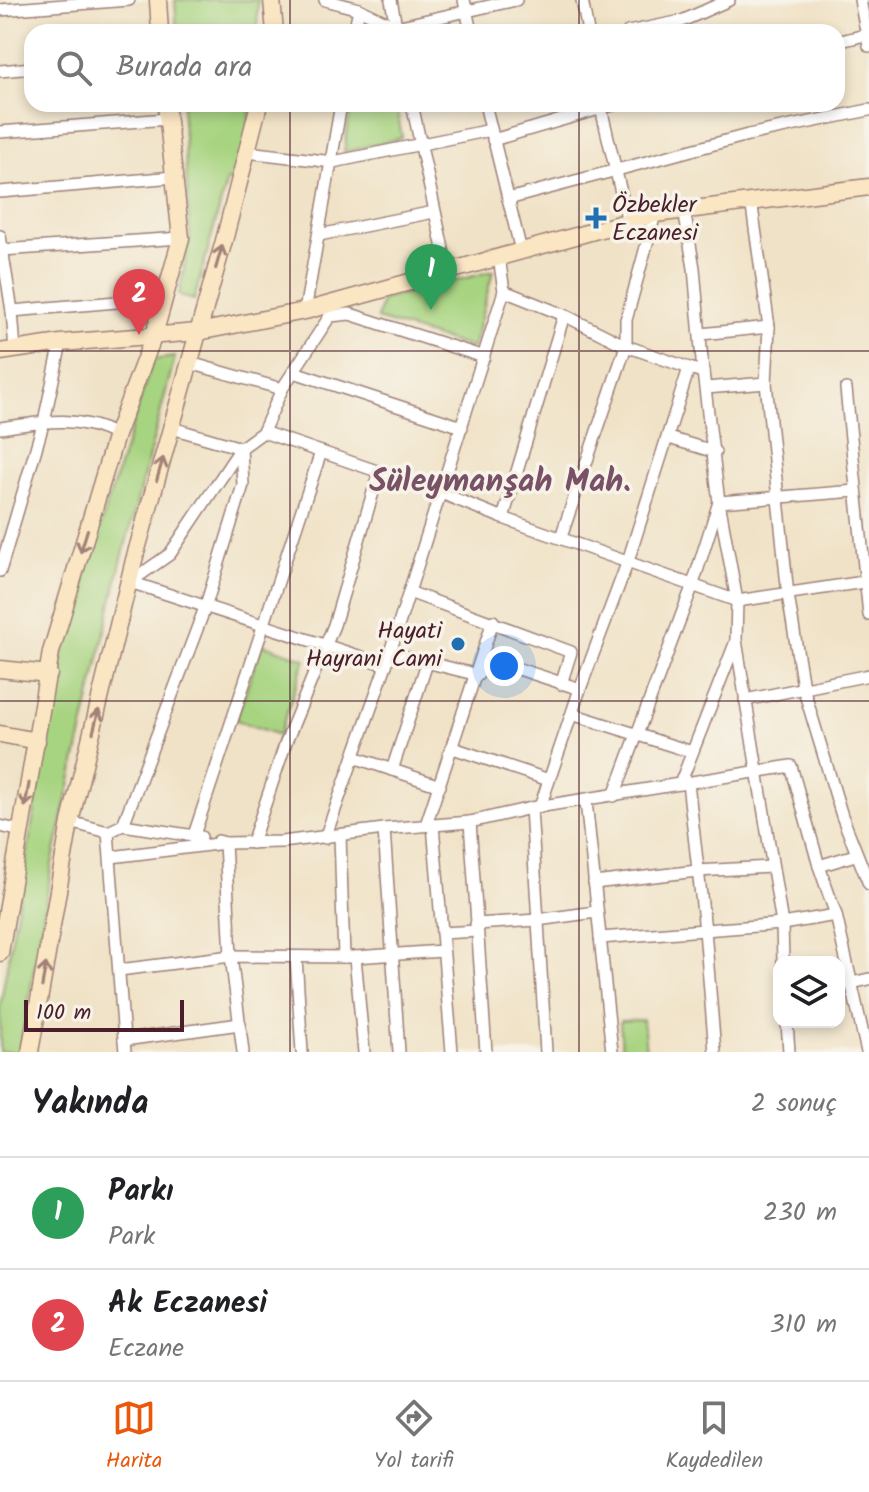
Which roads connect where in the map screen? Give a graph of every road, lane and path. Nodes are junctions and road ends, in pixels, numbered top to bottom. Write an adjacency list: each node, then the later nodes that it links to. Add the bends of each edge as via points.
1 (129, 0): 12 (street)
2 (158, 0): 13 (main road)
3 (272, 0): 14 (main road)
4 (325, 0): 11 (street)
5 (391, 0): 17 (street)
6 (516, 0): 10 (street)
7 (582, 0): 19 (street)
8 (729, 0): 20 (street)
9 (860, 0): 21 (street)
10 (465, 6): 18 (street)
11 (359, 9): 15 (street); 16 (street)
12 (0, 10)
13 (160, 24)
14 (274, 24)
15 (356, 24)
16 (387, 24)
17 (395, 24)
18 (411, 24)
19 (586, 24)
20 (667, 24)
21 (868, 38): 22 (street)
22 (845, 41)
23 (24, 69): 24 (street)
24 (0, 71)
25 (869, 110): 39 (street)
26 (159, 112): 34 (street)
27 (167, 112): 40 (main road)
28 (257, 112): 37 (main road)
29 (340, 112): 38 (street)
30 (414, 112): 36 (street)
31 (487, 112): 35 (street)
32 (578, 112): 35 (street)
33 (602, 112): 39 (street)
34 (0, 132)
35 (492, 135): 36 (street); 43 (street)
36 (421, 144): 38 (street); 46 (street)
37 (247, 152): 38 (street); 64 (main road, one-way to 37)
38 (333, 162): 49 (street)
39 (617, 170): 43 (street); 48 (street)
40 (174, 177): 42 (street); 51 (main road)
41 (869, 187): 44 (main road)
42 (0, 192)
43 (508, 199): 53 (street)
44 (751, 200): 45 (main road); 63 (street)
45 (684, 210): 47 (main road); 65 (street)
46 (434, 212): 49 (street); 55 (street)
47 (655, 214): 48 (main road); 68 (street, via 626,320)
48 (628, 222): 53 (main road)
49 (319, 235): 61 (street)
50 (0, 236): 52 (street)
51 (181, 238): 52 (street); 58 (main road)
52 (2, 250): 60 (street)
53 (521, 251): 54 (main road)
54 (499, 257): 55 (main road); 57 (street)
55 (448, 272): 59 (main road)
56 (0, 291): 60 (street)
57 (504, 291): 62 (street); 70 (street)
58 (163, 298): 60 (street); 66 (main road)
59 (333, 309): 61 (main road); 70 (street); 73 (street)
60 (12, 311): 69 (street)
61 (305, 311): 64 (main road)
62 (564, 315): 68 (street); 94 (street)
63 (769, 327): 65 (street); 75 (street)
64 (198, 332): 66 (main road); 71 (main road)
65 (701, 334): 74 (street)
66 (154, 335): 67 (main road); 84 (main road)
67 (61, 343): 69 (main road); 79 (street)
68 (626, 346): 72 (street); 95 (street)
69 (7, 351)
70 (484, 357): 80 (street)
71 (190, 363): 77 (street); 82 (main road)
72 (689, 368): 74 (street); 85 (street)
73 (294, 372): 77 (street); 80 (street)
74 (703, 372): 76 (street)
75 (766, 383): 76 (street); 92 (street)
76 (706, 388): 88 (street)
77 (282, 389): 83 (street)
78 (846, 389): 90 (street)
79 (44, 421): 81 (street); 84 (street, via 99,425); 97 (street)
80 (462, 427): 91 (street)
81 (0, 428)
82 (172, 428): 86 (street); 98 (main road, one-way to 82)
83 (263, 432): 86 (street); 87 (street)
84 (116, 435): 115 (main road, one-way to 115, via 51,652)
85 (669, 438): 88 (street); 96 (street)
86 (241, 448): 98 (street, via 170,554); 104 (street, via 243,485)
87 (321, 452): 89 (street); 107 (street)
88 (715, 452): 93 (street)
89 (379, 472): 91 (street); 109 (street)
90 (856, 491): 92 (street); 99 (street)
91 (441, 493): 94 (street); 101 (street)
92 (780, 497): 93 (street); 102 (street)
93 (719, 502): 100 (street); 103 (street)
94 (503, 518): 95 (street)
95 (561, 537): 96 (street)
96 (628, 561): 100 (street); 120 (street)
97 (0, 571)
98 (130, 582): 104 (street); 137 (main road, one-way to 98)
99 (864, 582): 102 (street); 105 (street)
100 (692, 587): 103 (street); 124 (street)
101 (409, 592): 106 (street); 110 (street)
102 (788, 595): 103 (street); 119 (street)
103 (737, 601): 108 (street)
104 (206, 605): 107 (street); 139 (street)
105 (869, 615)
106 (493, 621): 111 (street); 118 (street, via 571,652)
107 (265, 627): 109 (street); 145 (street)
108 (736, 640): 121 (street); 127 (street)
109 (325, 646): 113 (street); 149 (street)
110 (390, 653): 112 (street); 113 (street)
111 (482, 657): 116 (street); 118 (street)
112 (427, 663): 116 (street); 129 (street)
113 (386, 665): 128 (street)
114 (0, 669): 115 (main road)
115 (49, 674): 125 (main road)
116 (478, 675): 126 (street)
117 (869, 675): 119 (street)
118 (561, 684): 120 (street)
119 (803, 687): 121 (street); 150 (street)
120 (580, 689): 122 (street)
121 (745, 700): 130 (street)
122 (572, 714): 124 (street); 131 (street)
123 (0, 734): 125 (main road)
124 (635, 734): 127 (street); 134 (street)
125 (37, 741): 143 (main road, one-way to 143)
126 (453, 748): 131 (street); 133 (street)
127 (692, 752): 132 (street)
128 (354, 757): 129 (street); 147 (street)
129 (392, 770): 133 (street)
130 (756, 771): 132 (street); 152 (street, via 791,766); 153 (street)
131 (549, 780): 136 (street)
132 (684, 784): 134 (street); 154 (street)
133 (440, 786): 140 (street)
134 (614, 796): 135 (street)
135 (586, 801): 136 (street); 155 (street)
136 (536, 808): 138 (street); 159 (street)
137 (70, 822): 144 (street); 179 (main road, one-way to 137)
138 (470, 822): 140 (street); 161 (street)
139 (123, 825): 144 (street); 145 (street)
140 (430, 825): 142 (street); 163 (street)
141 (0, 826): 143 (street)
142 (384, 829): 146 (street); 167 (street)
143 (21, 831): 165 (main road)
144 (108, 832): 151 (street)
145 (194, 835): 148 (street)
146 (340, 835): 147 (street); 172 (street)
147 (325, 838): 149 (street)
148 (225, 843): 149 (street); 151 (street); 168 (street)
149 (252, 843)
150 (855, 855): 152 (street); 156 (street)
151 (111, 857): 173 (street)
152 (819, 866): 158 (street)
153 (771, 867): 154 (street); 160 (street)
154 (697, 871): 155 (street); 162 (street)
155 (594, 883): 157 (street)
156 (869, 884)
157 (596, 912): 159 (street); 164 (street)
158 (836, 915): 160 (street); 170 (street)
159 (537, 920): 161 (street); 186 (street)
160 (782, 924): 162 (street); 169 (street)
161 (476, 927): 163 (street); 185 (street)
162 (705, 930): 164 (street); 188 (street)
163 (442, 933): 166 (street)
164 (600, 938): 187 (street)
165 (1, 944)
166 (443, 951): 167 (street); 184 (street)
167 (391, 954): 172 (street); 183 (street)
168 (231, 956): 171 (street); 173 (street); 176 (street)
169 (783, 956)
170 (841, 956)
171 (296, 957): 172 (street); 181 (street)
172 (350, 957): 182 (street)
173 (119, 970): 178 (street)
174 (869, 979): 175 (street)
175 (845, 984): 190 (street)
176 (240, 1024): 178 (street); 180 (street)
177 (787, 1028): 189 (street)
178 (125, 1046)
179 (30, 1052)
180 (243, 1052)
181 (302, 1052)
182 (364, 1052)
183 (399, 1052)
184 (452, 1052)
185 (486, 1052)
186 (546, 1052)
187 (612, 1052)
188 (715, 1052)
189 (789, 1052)
190 (867, 1052)

